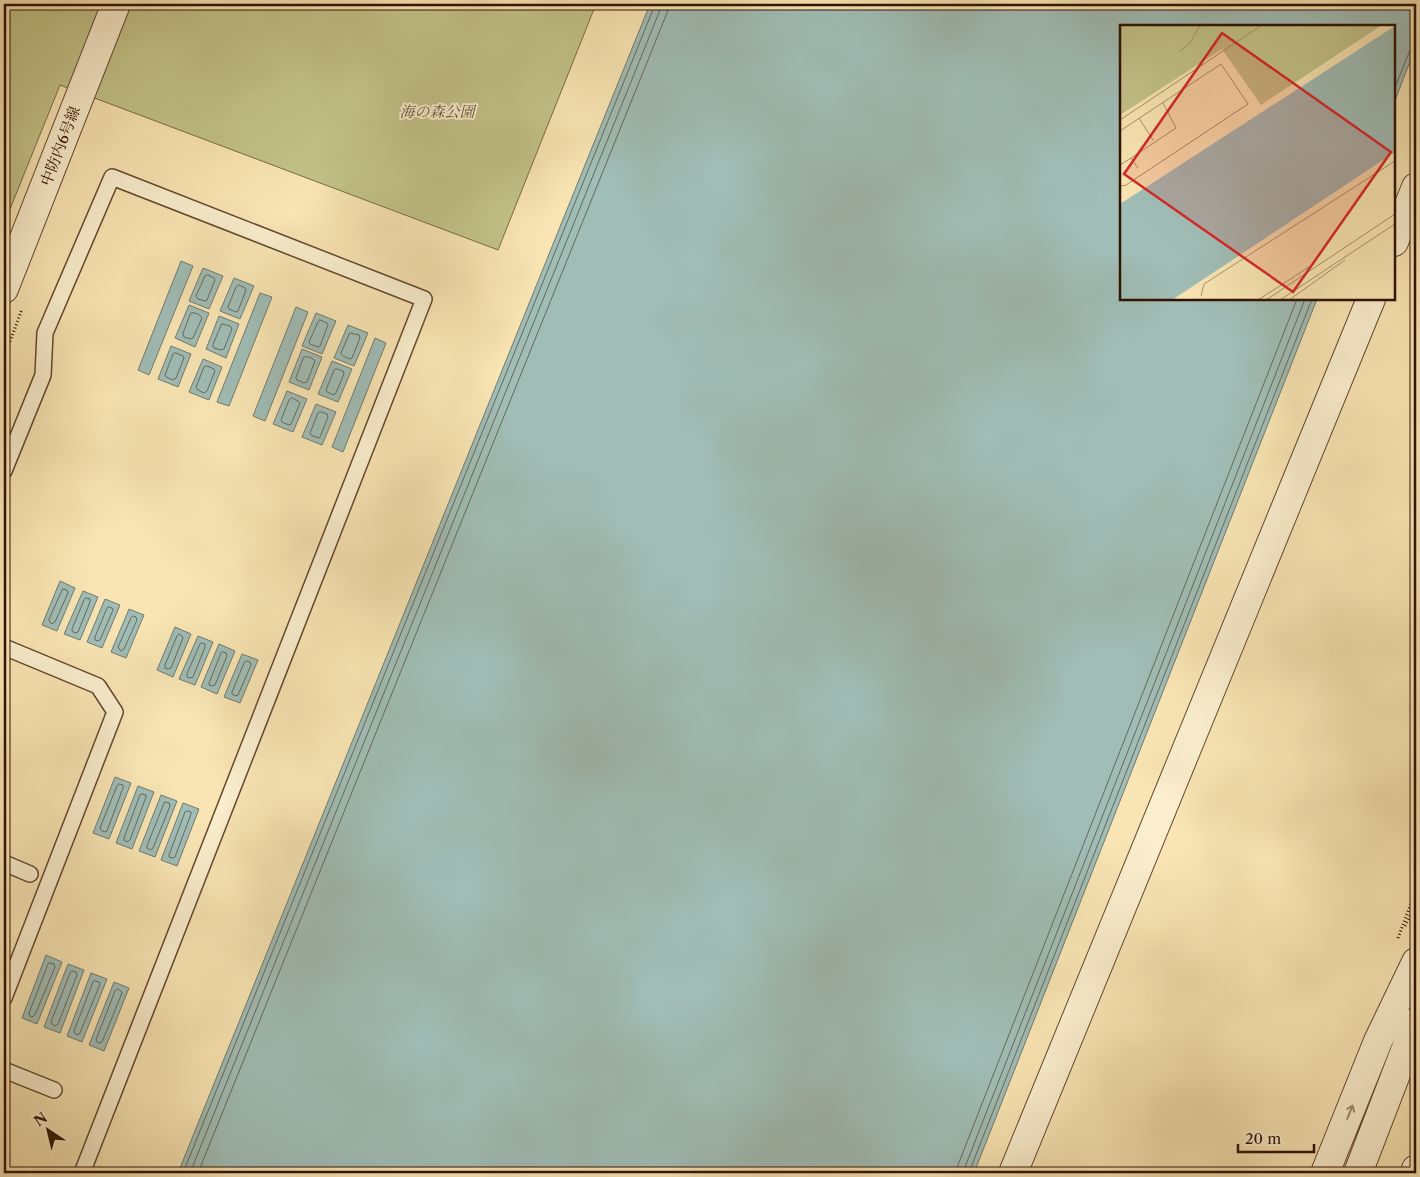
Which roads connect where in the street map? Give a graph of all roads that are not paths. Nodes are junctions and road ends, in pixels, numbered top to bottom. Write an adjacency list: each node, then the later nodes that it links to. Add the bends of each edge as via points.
1 (116, 4): 4 (street, 中防内6号線)
2 (1416, 187): 3 (street)
3 (1395, 240)
4 (4, 289)
5 (1371, 300): 17 (street)
6 (4, 471): 16 (lane, via 43,376 45,333 112,177 424,299)
7 (4, 647): 11 (lane, via 98,686 115,712)
8 (4, 863): 9 (lane)
9 (30, 874)
10 (1416, 962): 18 (street, one-way to 10, via 1378,1041)
11 (4, 998)
12 (1416, 1022): 19 (street)
13 (4, 1070): 14 (lane)
14 (54, 1090)
15 (1416, 1169): 20 (street)
16 (82, 1173)
17 (1013, 1173)
18 (1325, 1173)
19 (1358, 1173)
20 (1415, 1173)

